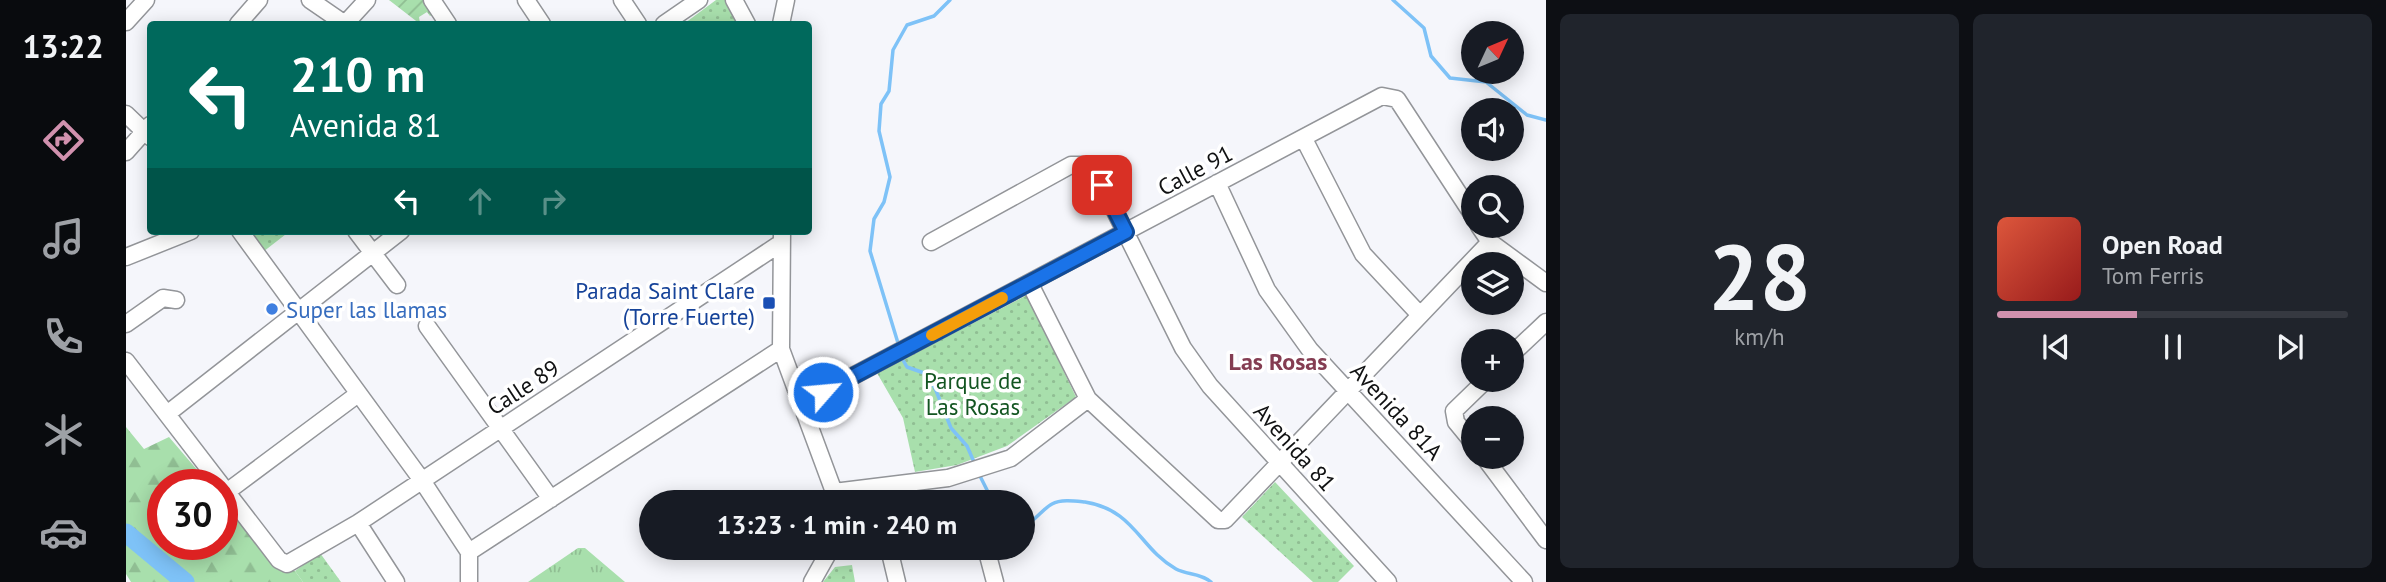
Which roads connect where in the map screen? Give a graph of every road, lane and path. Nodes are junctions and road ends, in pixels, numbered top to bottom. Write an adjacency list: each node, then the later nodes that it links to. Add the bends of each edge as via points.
1 (146, 0): 20 (street)
2 (259, 0): 11 (street)
3 (310, 0): 12 (street)
4 (367, 0): 13 (street)
5 (432, 0): 14 (street)
6 (527, 0): 15 (street)
7 (622, 0): 16 (street)
8 (699, 0): 17 (street)
9 (734, 0): 18 (street)
10 (786, 0): 19 (street)
11 (241, 21)
12 (341, 21)
13 (348, 21)
14 (445, 21)
15 (540, 21)
16 (636, 21)
17 (668, 21)
18 (745, 21)
19 (782, 21)
20 (126, 22)
21 (126, 114): 22 (street)
22 (147, 130)
23 (147, 133): 25 (street)
24 (1304, 139): 26 (street, Calle 91); 27 (street, Calle 91, via 1389,95 1397,99); 44 (street, via 1363,254)
25 (126, 152)
26 (1217, 183): 28 (street, Calle 91); 51 (street, Avenida 81A, via 1267,290 1310,350)
27 (1461, 197)
28 (1126, 232): 35 (street, Avenida 81, via 1092,172 1071,165); 40 (street, Calle 91); 59 (street, Avenida 81, via 1184,348 1210,386)
29 (181, 235): 38 (street)
30 (243, 235): 43 (street)
31 (359, 235): 37 (street)
32 (396, 235): 37 (street)
33 (781, 237): 49 (street); 57 (street, Calle 89)
34 (1487, 238): 36 (street)
35 (931, 242)
36 (1490, 242): 39 (street); 44 (street)
37 (373, 253): 41 (street); 43 (street)
38 (126, 257)
39 (1546, 283)
40 (1030, 284): 54 (street); 55 (street, Calle 91)
41 (397, 285)
42 (176, 300): 46 (street, via 163,298)
43 (299, 314): 53 (street); 56 (street)
44 (1420, 315): 51 (street)
45 (1546, 322): 48 (street)
46 (126, 324)
47 (427, 326): 57 (street)
48 (1524, 343)
49 (781, 349): 55 (street); 66 (street)
50 (126, 361): 56 (street)
51 (1347, 390): 59 (street); 80 (street, Avenida 81A)
52 (1474, 392): 58 (street, via 1454,411)
53 (358, 394): 62 (street); 63 (street)
54 (1087, 399): 59 (street, via 1218,520 1225,520); 65 (street, via 1011,458 948,478)
55 (800, 404): 64 (street)
56 (167, 414): 60 (street)
57 (502, 428): 62 (street, Calle 89); 66 (street)
58 (1461, 428)
59 (1279, 464): 79 (street, Avenida 81)
60 (211, 469)
61 (1493, 469): 69 (street)
62 (421, 479): 68 (street, Calle 89); 70 (street)
63 (238, 484)
64 (831, 490)
65 (876, 490)
66 (551, 499): 70 (street)
67 (238, 505): 68 (street, Calle 89, via 279,560 287,564)
68 (358, 523): 74 (street)
69 (1546, 540)
70 (469, 552): 75 (street)
71 (824, 560): 76 (street)
72 (892, 560): 77 (street)
73 (989, 560): 78 (street)
74 (396, 582)
75 (469, 582)
76 (812, 582)
77 (897, 582)
78 (995, 582)
79 (1388, 582)
80 (1524, 582)

